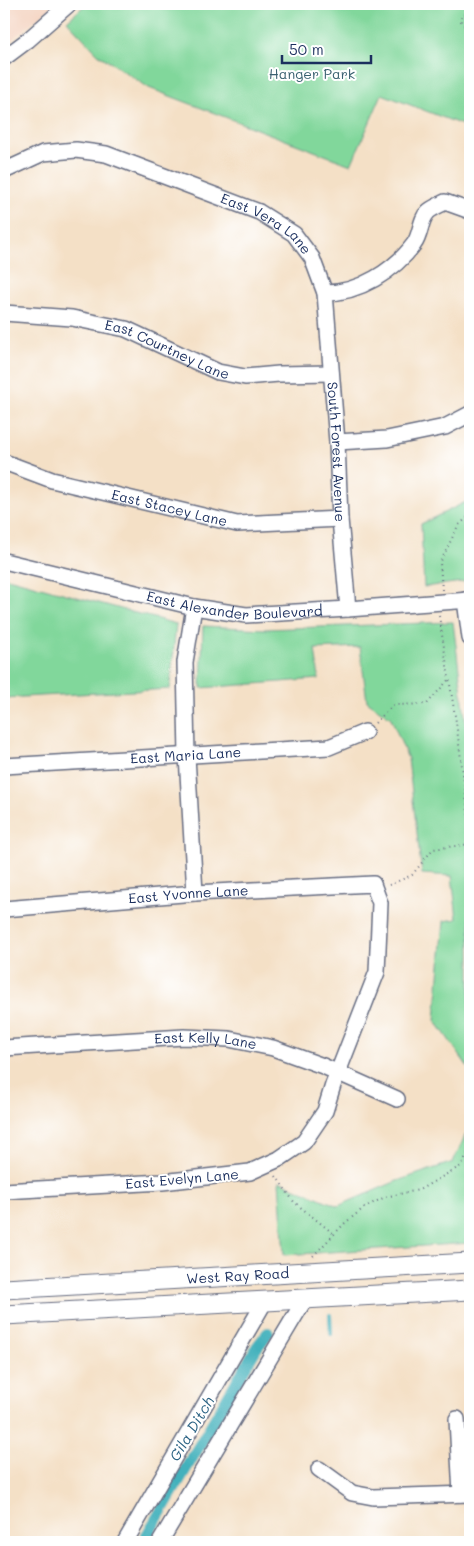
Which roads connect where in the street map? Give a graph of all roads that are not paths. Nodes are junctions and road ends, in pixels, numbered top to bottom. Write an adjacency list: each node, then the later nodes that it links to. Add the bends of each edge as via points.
1 (69, 4): 2 (street)
2 (4, 58)
3 (4, 171): 5 (street, East Vera Lane, via 44,153 76,150 106,154 198,188 260,212 294,234 312,258)
4 (470, 211): 5 (street, via 445,202 427,213 415,243 394,266 363,286)
5 (325, 294): 7 (street, South Forest Avenue)
6 (4, 314): 7 (street, East Courtney Lane, via 72,318 126,330 218,372 245,377)
7 (331, 373): 9 (street, South Forest Avenue)
8 (470, 414): 9 (street, via 445,426 387,440)
9 (337, 442): 11 (street, South Forest Avenue)
10 (4, 462): 11 (street, East Stacey Lane, via 52,480 237,524)
11 (340, 519): 15 (street, South Forest Avenue)
12 (4, 561): 14 (street, East Alexander Boulevard)
13 (468, 600): 15 (street, East Alexander Boulevard); 16 (street)
14 (194, 607): 15 (street, East Alexander Boulevard, via 246,615); 18 (street, via 184,662)
15 (348, 609)
16 (470, 638)
17 (366, 732): 18 (street, East Maria Lane, via 329,747)
18 (187, 756): 19 (street, East Maria Lane); 20 (street)
19 (4, 766)
20 (195, 893): 21 (street, East Yvonne Lane); 23 (street, East Yvonne Lane, via 373,884 380,903 376,972)
21 (4, 909)
22 (4, 1048): 23 (street, East Kelly Lane, via 184,1037 229,1039 273,1048)
23 (339, 1072): 24 (street, East Kelly Lane); 25 (street, East Evelyn Lane, via 325,1111 304,1142 279,1159 250,1172 162,1182)
24 (398, 1099)
25 (4, 1191)
26 (470, 1263): 27 (main road, West Ray Road)
27 (4, 1289)
28 (470, 1290): 29 (main road, West Ray Road)
29 (305, 1298): 30 (main road, West Ray Road); 36 (street)
30 (265, 1301): 31 (main road, West Ray Road); 35 (street)
31 (4, 1315)
32 (457, 1419): 34 (street)
33 (319, 1470): 34 (street, via 352,1493 373,1497)
34 (466, 1494)
35 (125, 1542)
36 (160, 1542)

